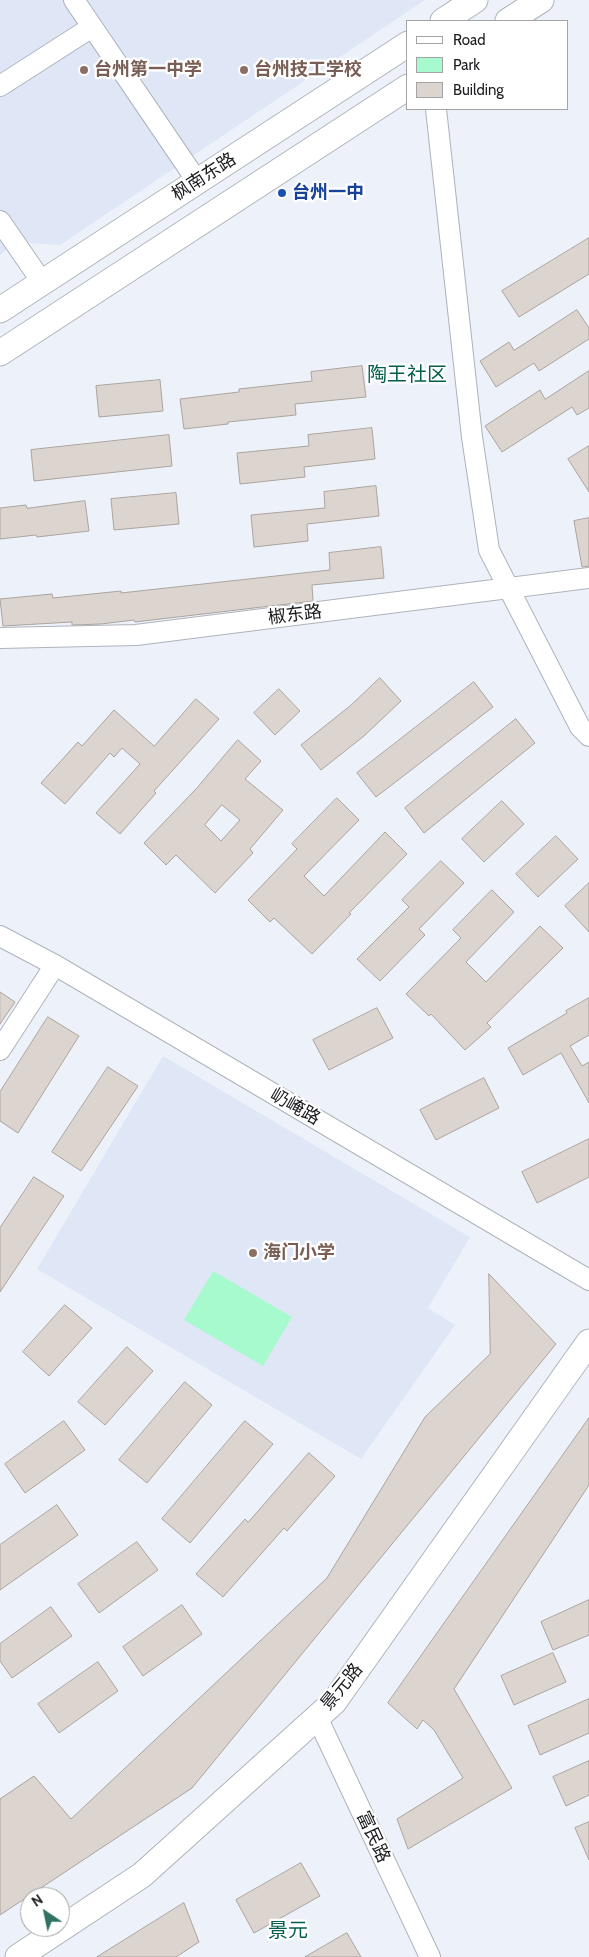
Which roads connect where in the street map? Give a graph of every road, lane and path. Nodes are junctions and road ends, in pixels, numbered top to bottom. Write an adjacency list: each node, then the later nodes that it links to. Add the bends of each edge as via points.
1 (74, 0): 6 (street)
2 (475, 0): 4 (main road)
3 (541, 0): 5 (main road)
4 (445, 20)
5 (510, 20)
6 (92, 26): 8 (street); 11 (street)
7 (406, 45): 11 (main road, 枫南东路)
8 (0, 86)
9 (406, 88): 15 (main road)
10 (436, 110): 17 (street, via 472,437 488,550)
11 (196, 182): 13 (main road, 枫南东路)
12 (0, 221): 13 (street)
13 (42, 282): 14 (main road, 枫南东路)
14 (0, 310)
15 (0, 353)
16 (589, 578): 17 (street, 椒东路)
17 (508, 588): 18 (street, 椒东路, via 136,635); 19 (street, via 580,727)
18 (0, 638)
19 (589, 736)
20 (0, 936): 21 (street, 屷崦路)
21 (55, 965): 22 (street); 23 (street, 屷崦路)
22 (0, 1050)
23 (589, 1280)
24 (589, 1342): 25 (main road, 景元路, via 334,1702)
25 (317, 1717): 26 (main road, 景元路, via 142,1875); 27 (street, 富民路)
26 (18, 1957)
27 (430, 1957)

